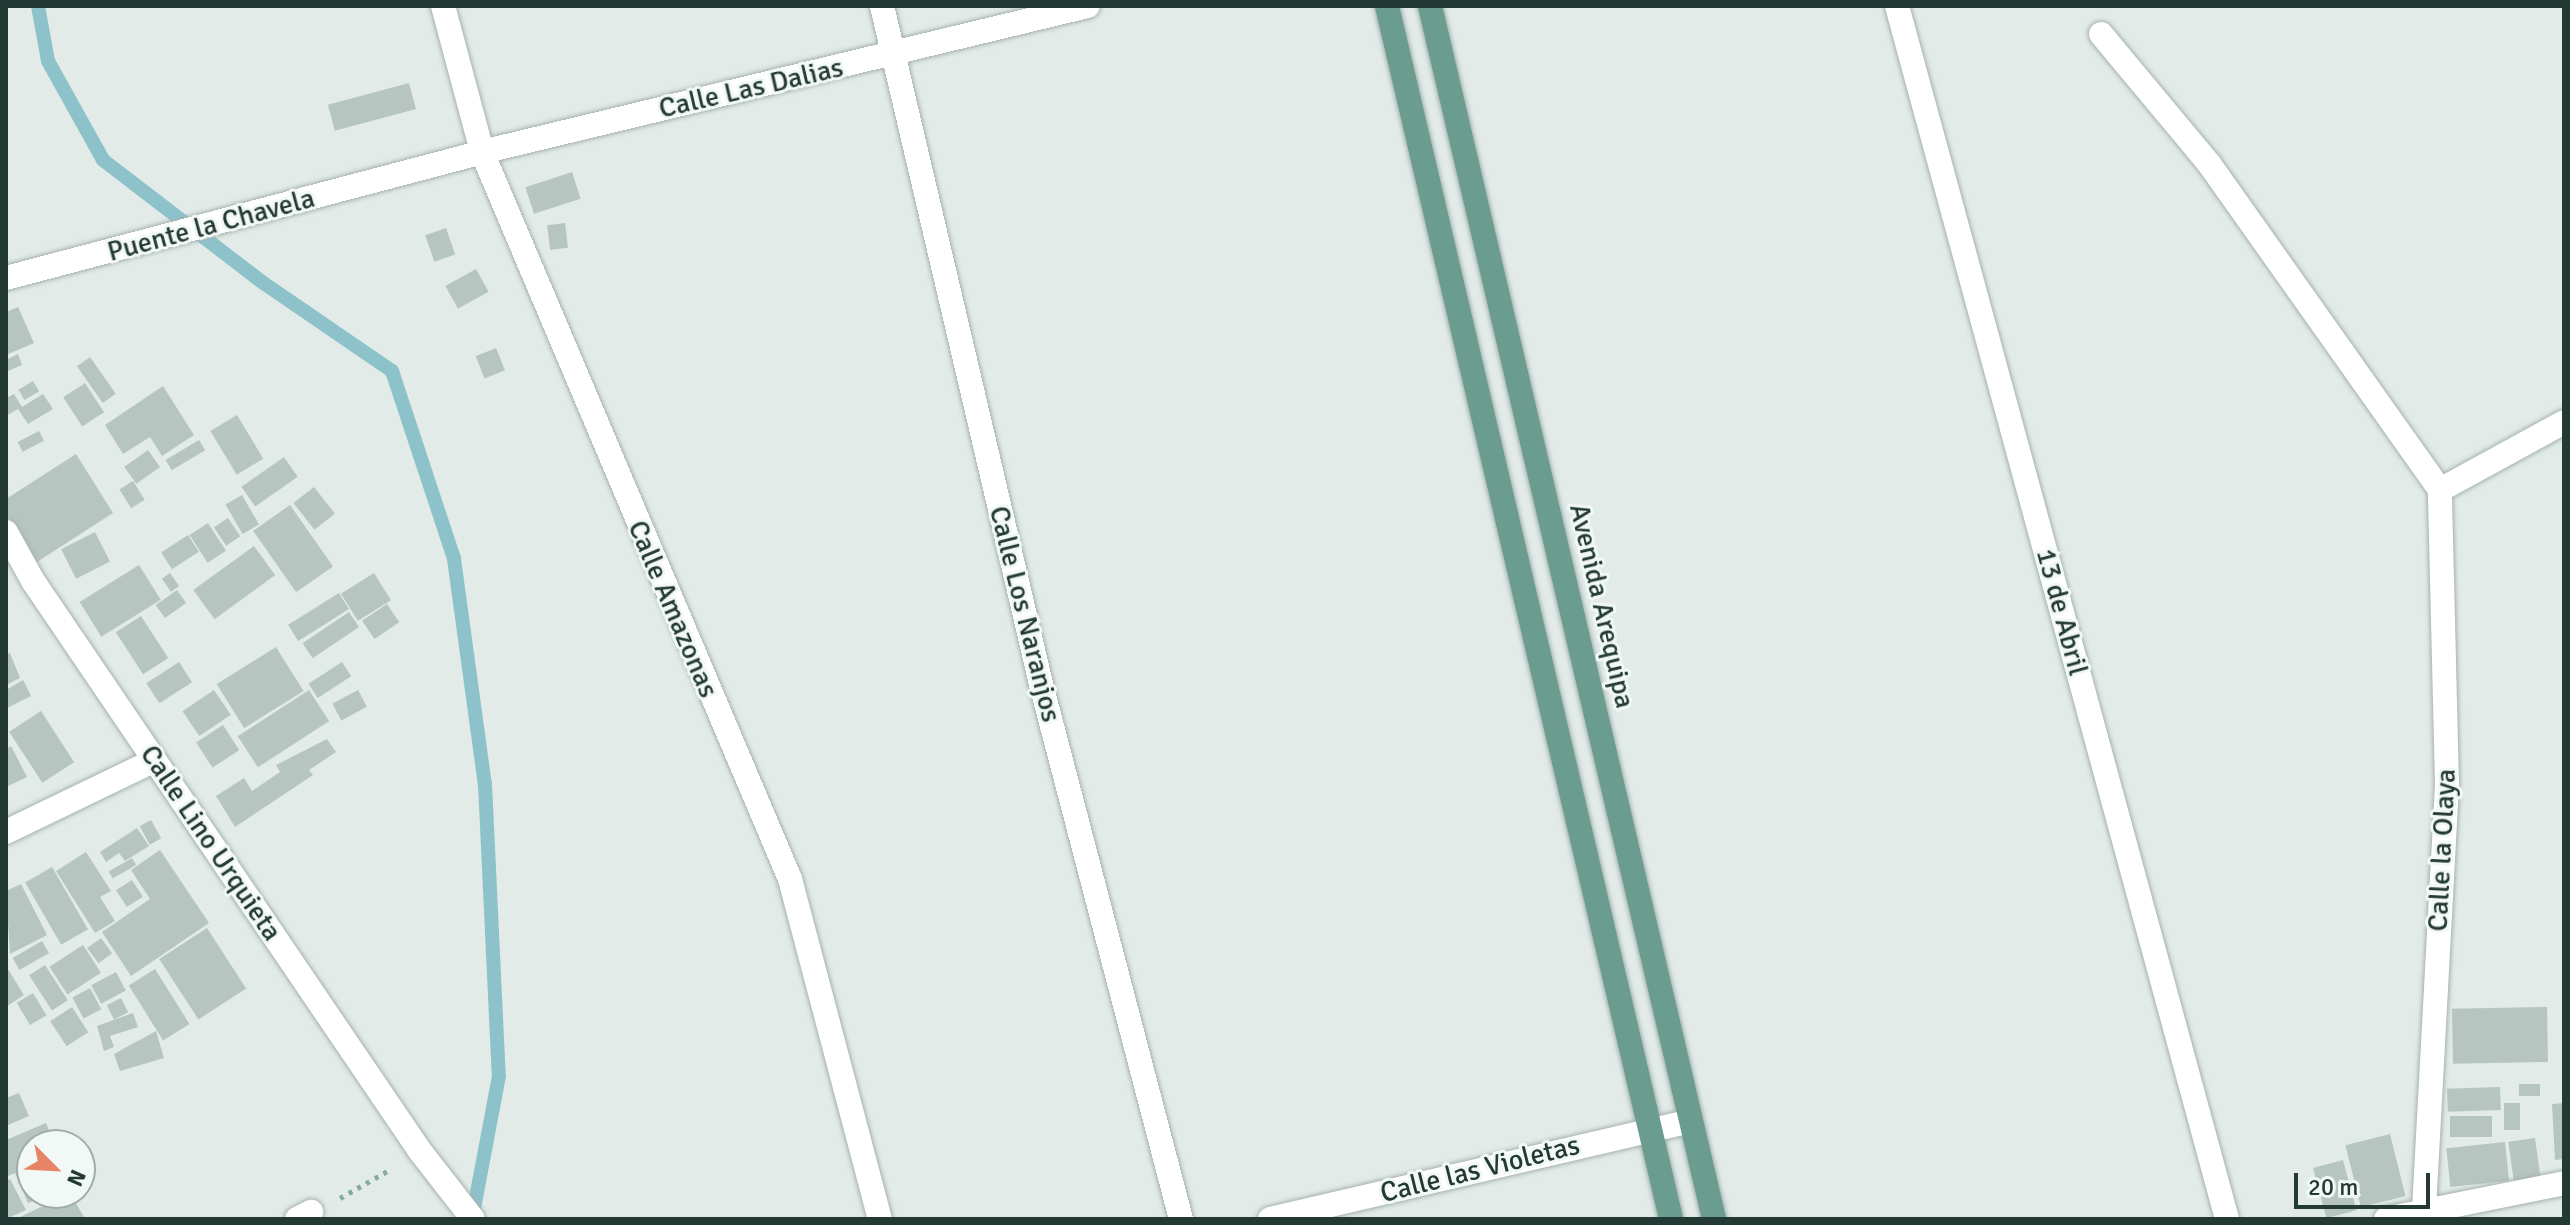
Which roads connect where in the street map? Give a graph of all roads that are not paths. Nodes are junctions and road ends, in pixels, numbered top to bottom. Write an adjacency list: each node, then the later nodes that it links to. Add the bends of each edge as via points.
1 (443, 6): 9 (street, Calle Amazonas)
2 (882, 6): 8 (street, Calle Los Naranjos)
3 (1088, 6): 8 (street, Calle Las Dalias)
4 (1387, 6): 18 (main road)
5 (1430, 6): 17 (main road, Avenida Arequipa)
6 (1897, 6): 27 (street, 13 de Abril)
7 (2101, 34): 13 (street, via 2210,165)
8 (893, 55): 9 (street, Calle Las Dalias); 23 (street, Calle Los Naranjos, via 1041,684)
9 (482, 152): 10 (street, Calle Las Dalias); 22 (street, Calle Amazonas, via 790,879)
10 (415, 172): 11 (street, Puente la Chavela)
11 (6, 278)
12 (2564, 422): 13 (street)
13 (2440, 490): 20 (street, Calle la Olaya, via 2447,784)
14 (6, 532): 15 (street, Calle Lino Urquieta)
15 (155, 760): 16 (street); 21 (street, Calle Lino Urquieta, via 425,1159)
16 (6, 832)
17 (1691, 1121): 18 (street, Calle las Violetas); 26 (main road, Avenida Arequipa)
18 (1650, 1128): 24 (street, Calle las Violetas); 25 (main road)
19 (2564, 1183): 20 (street)
20 (2424, 1210): 28 (street)
21 (473, 1219)
22 (880, 1219)
23 (1181, 1219)
24 (1270, 1219)
25 (1671, 1219)
26 (1714, 1219)
27 (2227, 1219)
28 (2386, 1219)

